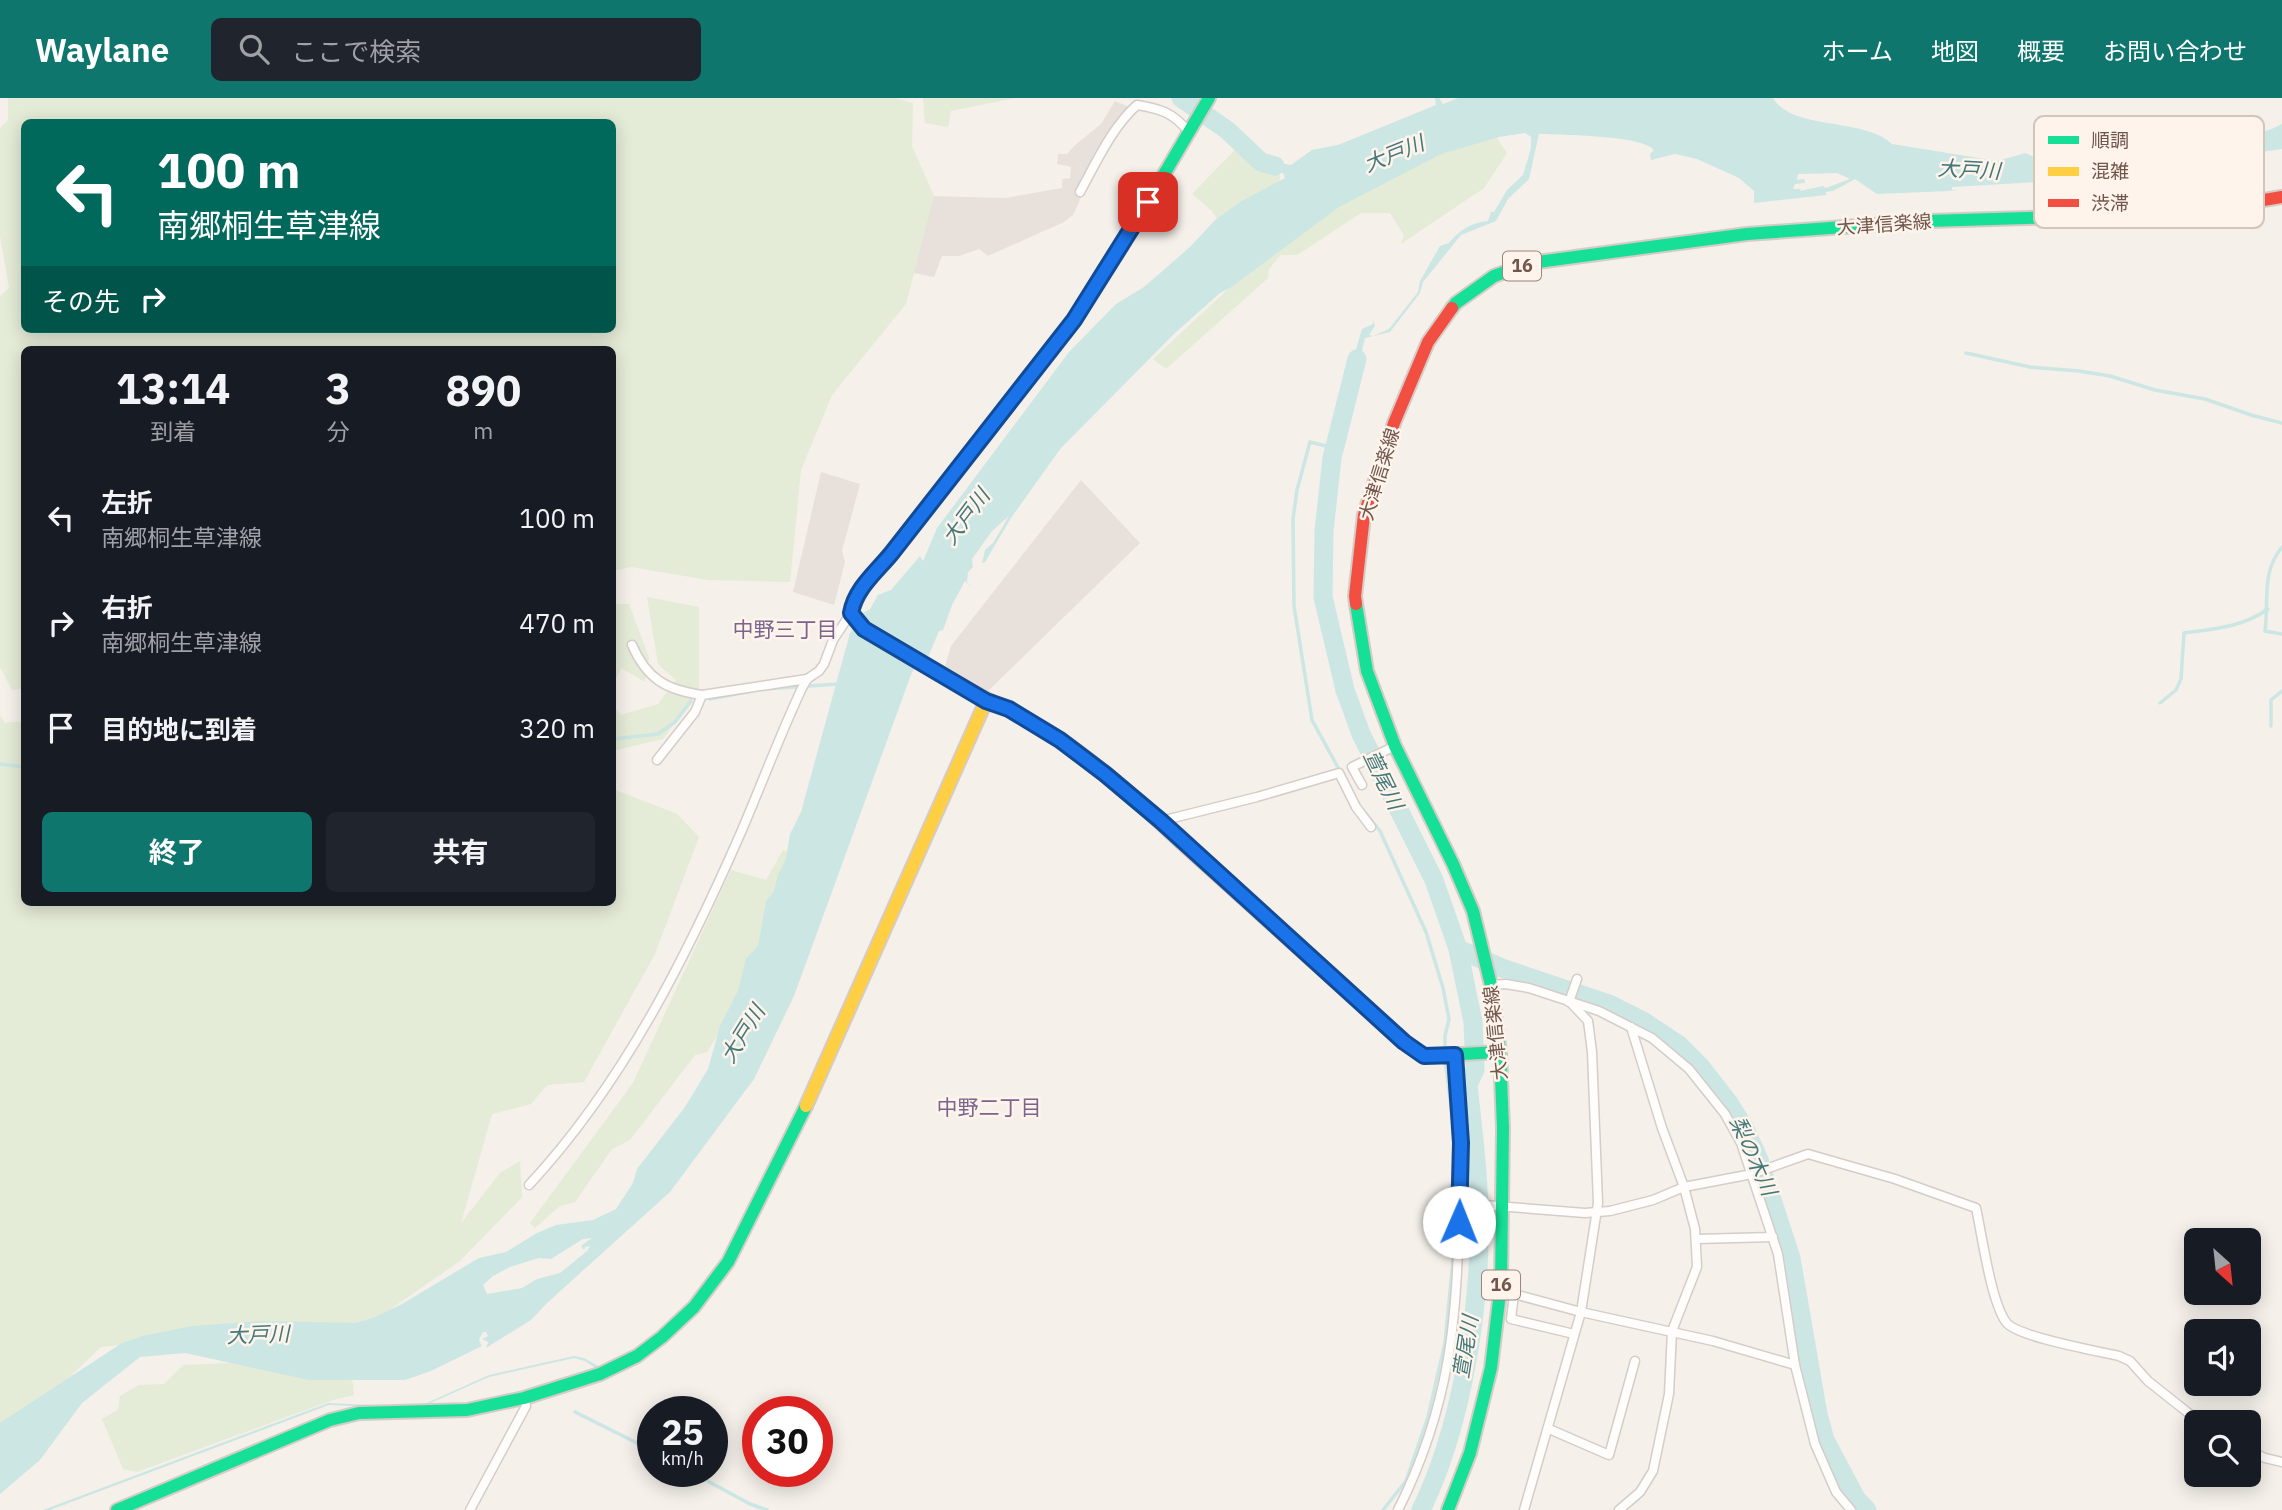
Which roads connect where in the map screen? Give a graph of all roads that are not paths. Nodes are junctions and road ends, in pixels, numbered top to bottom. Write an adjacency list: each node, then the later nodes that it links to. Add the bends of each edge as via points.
1 (1209, 98): 2 (main road)
2 (1191, 130): 3 (street, via 1159,109 1137,105); 7 (main road, via 1074,320 860,590 853,601)
3 (1080, 192)
4 (2282, 197): 5 (main road, 大津信楽線 / 16)
5 (2264, 200)
6 (2034, 217): 12 (main road, 大津信楽線 / 16, via 1747,234 1570,256 1494,276 1456,303 1428,342 1394,423 1364,515 1355,596 1367,671)
7 (853, 617): 9 (street, via 833,640 824,664); 11 (main road, via 864,629)
8 (632, 645): 10 (street, via 641,665 659,682)
9 (804, 684): 10 (street); 24 (street, via 741,832 641,1035 560,1152)
10 (702, 695): 13 (street, via 695,712)
11 (986, 701): 15 (main road, via 1009,709 1060,740); 38 (main road, via 805,1109 728,1262 694,1307 637,1356 600,1374)
12 (1391, 748): 14 (street, via 1352,767); 18 (main road, 大津信楽線 / 16, via 1453,864 1472,911)
13 (657, 760)
14 (1362, 785)
15 (1161, 821): 16 (street, via 1339,774); 22 (main road, via 1404,1042 1424,1056)
16 (1371, 827)
17 (1577, 979): 19 (street)
18 (1491, 985): 19 (street, via 1529,988); 21 (main road, 大津信楽線 / 16)
19 (1569, 1002): 20 (street); 28 (street, via 1588,1021 1591,1042)
20 (1631, 1027): 23 (street, via 1676,1057 1708,1091 1725,1114); 25 (street)
21 (1497, 1052): 22 (main road); 27 (main road, 大津信楽線 / 16, via 1503,1128)
22 (1457, 1055): 26 (street)
23 (1754, 1174): 25 (street); 29 (street); 39 (street, via 1808,1154 1976,1208 1997,1303 2007,1324 2024,1333 2130,1361)
24 (529, 1185)
25 (1684, 1187): 28 (street, via 1653,1200); 30 (street)
26 (1459, 1203): 27 (street); 45 (street, via 1458,1274 1445,1384 1415,1478)
27 (1498, 1204): 28 (street); 31 (main road, 大津信楽線 / 16)
28 (1597, 1212): 33 (street)
29 (1773, 1237): 30 (street); 37 (street)
30 (1696, 1239): 34 (street, via 1697,1267)
31 (1499, 1304): 32 (street); 46 (main road, 大津信楽線 / 16, via 1491,1368 1471,1453)
32 (1513, 1305): 33 (street, via 1514,1294); 35 (street, via 1511,1319)
33 (1581, 1312): 34 (street); 35 (street)
34 (1672, 1331): 37 (street); 48 (street, via 1669,1394 1653,1471 1640,1492)
35 (1574, 1334): 40 (street)
36 (1635, 1361): 40 (street, via 1609,1455)
37 (1797, 1369): 49 (street, via 1815,1444 1836,1492)
38 (524, 1398): 43 (main road, via 467,1410 359,1413 330,1420); 44 (street, via 526,1406)
39 (2185, 1410)
40 (1549, 1429): 47 (street)
41 (2261, 1456): 42 (street)
42 (2281, 1465)
43 (117, 1510)
44 (470, 1510)
45 (1398, 1510)
46 (1448, 1510)
47 (1524, 1510)
48 (1619, 1510)
49 (1851, 1510)

